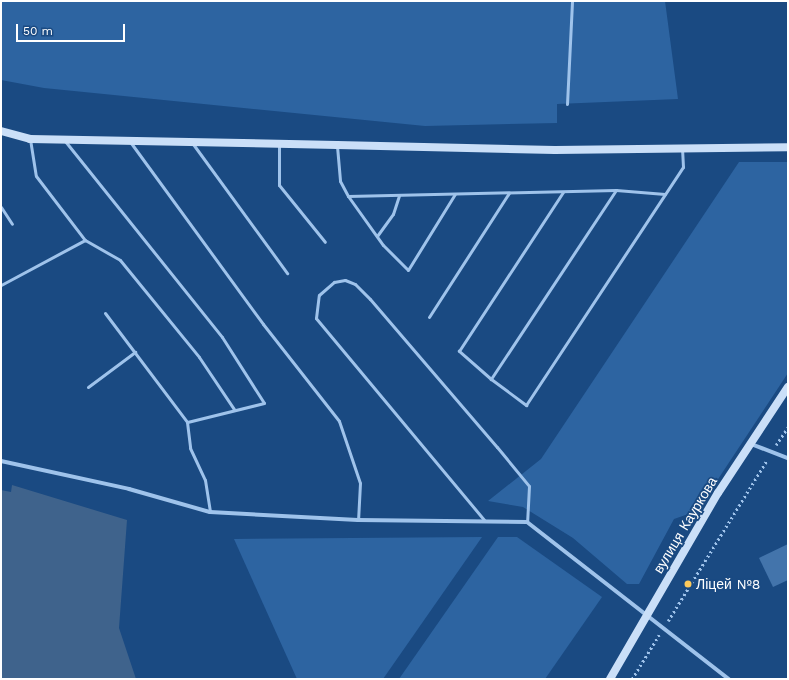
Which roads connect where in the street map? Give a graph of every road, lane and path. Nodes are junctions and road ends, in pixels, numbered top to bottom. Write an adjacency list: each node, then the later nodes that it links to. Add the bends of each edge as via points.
1 (572, 1): 2 (lane)
2 (567, 104)
3 (1, 131): 4 (street)
4 (30, 139): 5 (street); 22 (lane, via 36,176)
5 (64, 139): 6 (street); 32 (lane, via 222,338 264,403)
6 (129, 141): 7 (street); 40 (lane, via 263,324 339,421 360,483)
7 (192, 142): 8 (street); 24 (lane)
8 (280, 144): 9 (street); 23 (lane, via 279,185)
9 (337, 145): 11 (street); 18 (lane, via 340,181)
10 (788, 147): 11 (street)
11 (682, 149): 16 (lane, via 683,167)
12 (616, 190): 13 (lane); 16 (lane); 29 (lane)
13 (563, 192): 14 (lane); 29 (lane, via 459,351)
14 (509, 193): 15 (lane); 27 (lane)
15 (455, 194): 17 (lane); 21 (lane, via 408,270)
16 (665, 194): 29 (lane, via 526,405)
17 (399, 195): 18 (lane); 21 (lane, via 392,214)
18 (348, 196): 21 (lane)
19 (1, 207): 20 (lane)
20 (12, 224)
21 (377, 236)
22 (85, 240): 25 (lane); 32 (lane, via 120,260 199,358)
23 (325, 242)
24 (288, 273)
25 (1, 285)
26 (105, 313): 28 (lane)
27 (429, 317)
28 (135, 352): 30 (lane); 33 (lane)
29 (491, 379)
30 (88, 387)
31 (788, 387): 35 (street, вулиця Кауркова)
32 (234, 409): 33 (lane)
33 (187, 422): 39 (lane, via 190,448 205,480)
34 (788, 427): 36 (path)
35 (751, 444): 36 (street); 43 (street, вулиця Кауркова)
36 (772, 452): 37 (street); 44 (path)
37 (788, 458)
38 (1, 461): 39 (street, via 129,489)
39 (210, 512): 40 (street)
40 (358, 520): 41 (street)
41 (485, 521): 42 (street); 42 (lane, via 316,318 319,295 334,282 345,280 355,284 370,298 529,486)
42 (527, 522): 43 (street)
43 (648, 612): 44 (street); 45 (street, вулиця Кауркова)
44 (665, 627): 46 (path); 47 (street)
45 (610, 679)
46 (632, 679)
47 (729, 679)

